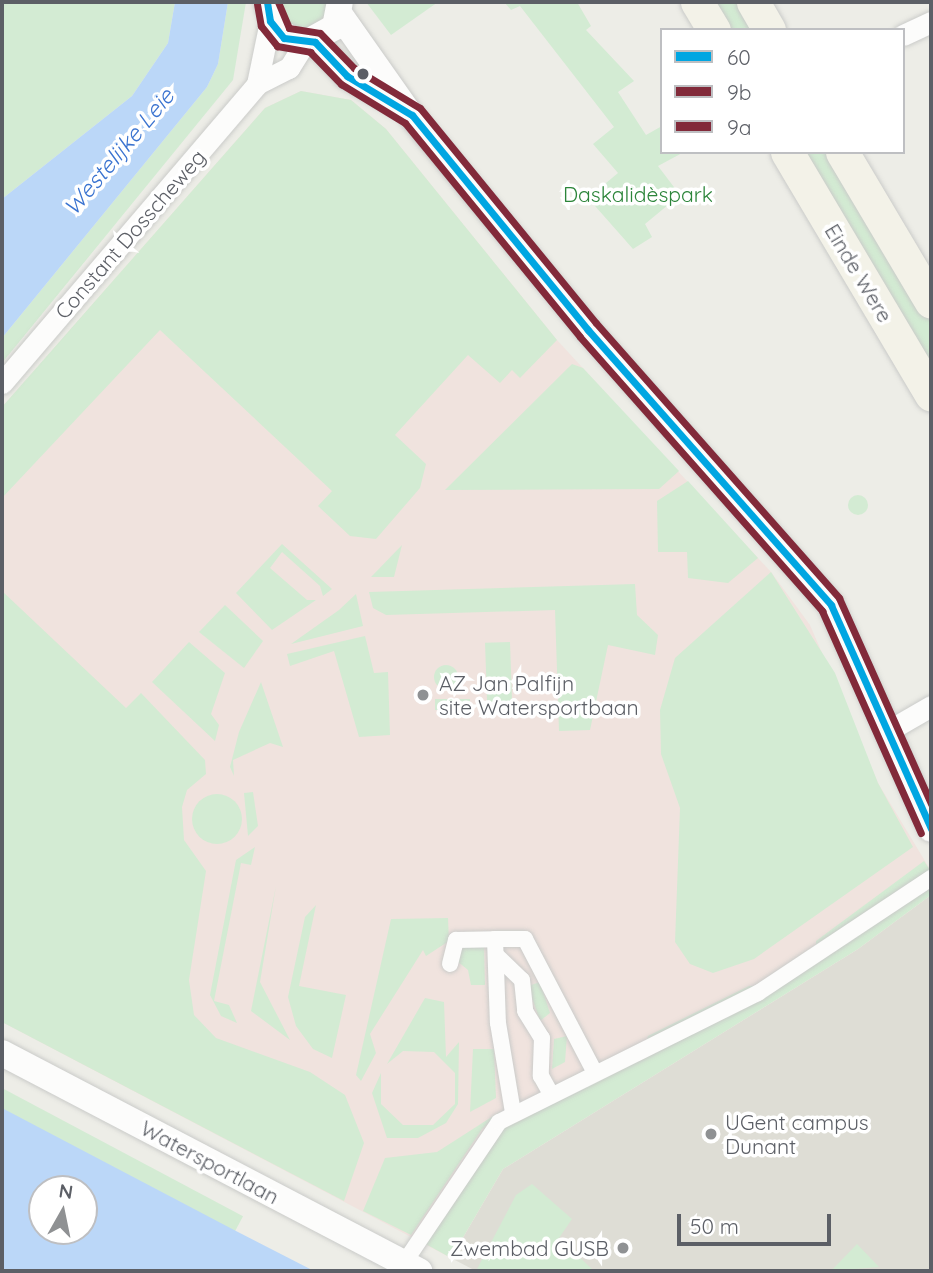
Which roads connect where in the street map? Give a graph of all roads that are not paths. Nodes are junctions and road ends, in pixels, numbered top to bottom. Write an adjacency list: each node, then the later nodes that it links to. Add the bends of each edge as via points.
1 (697, 2): 6 (main road)
2 (752, 2): 7 (main road)
3 (340, 8): 9 (street); 11 (street)
4 (269, 12): 9 (street, via 284,38); 10 (street, Constant Dosscheweg)
5 (931, 22): 8 (street)
6 (712, 28)
7 (768, 28)
8 (905, 34)
9 (310, 43): 10 (street, Constant Dosscheweg, via 289,68); 11 (street, via 348,76)
10 (257, 84): 15 (street, Constant Dosscheweg)
11 (406, 109): 18 (street, via 588,330 831,605 855,648)
12 (788, 154): 16 (main road, Einde Were)
13 (843, 154): 14 (main road)
14 (931, 302)
15 (2, 383)
16 (931, 395)
17 (931, 706): 18 (street)
18 (886, 732): 19 (street)
19 (931, 829)
20 (931, 878): 24 (street, via 758,993)
21 (496, 947): 22 (street, via 456,940); 24 (street, via 525,939); 25 (street, via 522,980 525,1011 542,1038 541,1076); 26 (street, via 498,1023)
22 (450, 964)
23 (2, 1053): 27 (street, Watersportlaan)
24 (594, 1071): 25 (street)
25 (551, 1094): 26 (street)
26 (513, 1113): 27 (street, via 490,1130)
27 (411, 1267)

